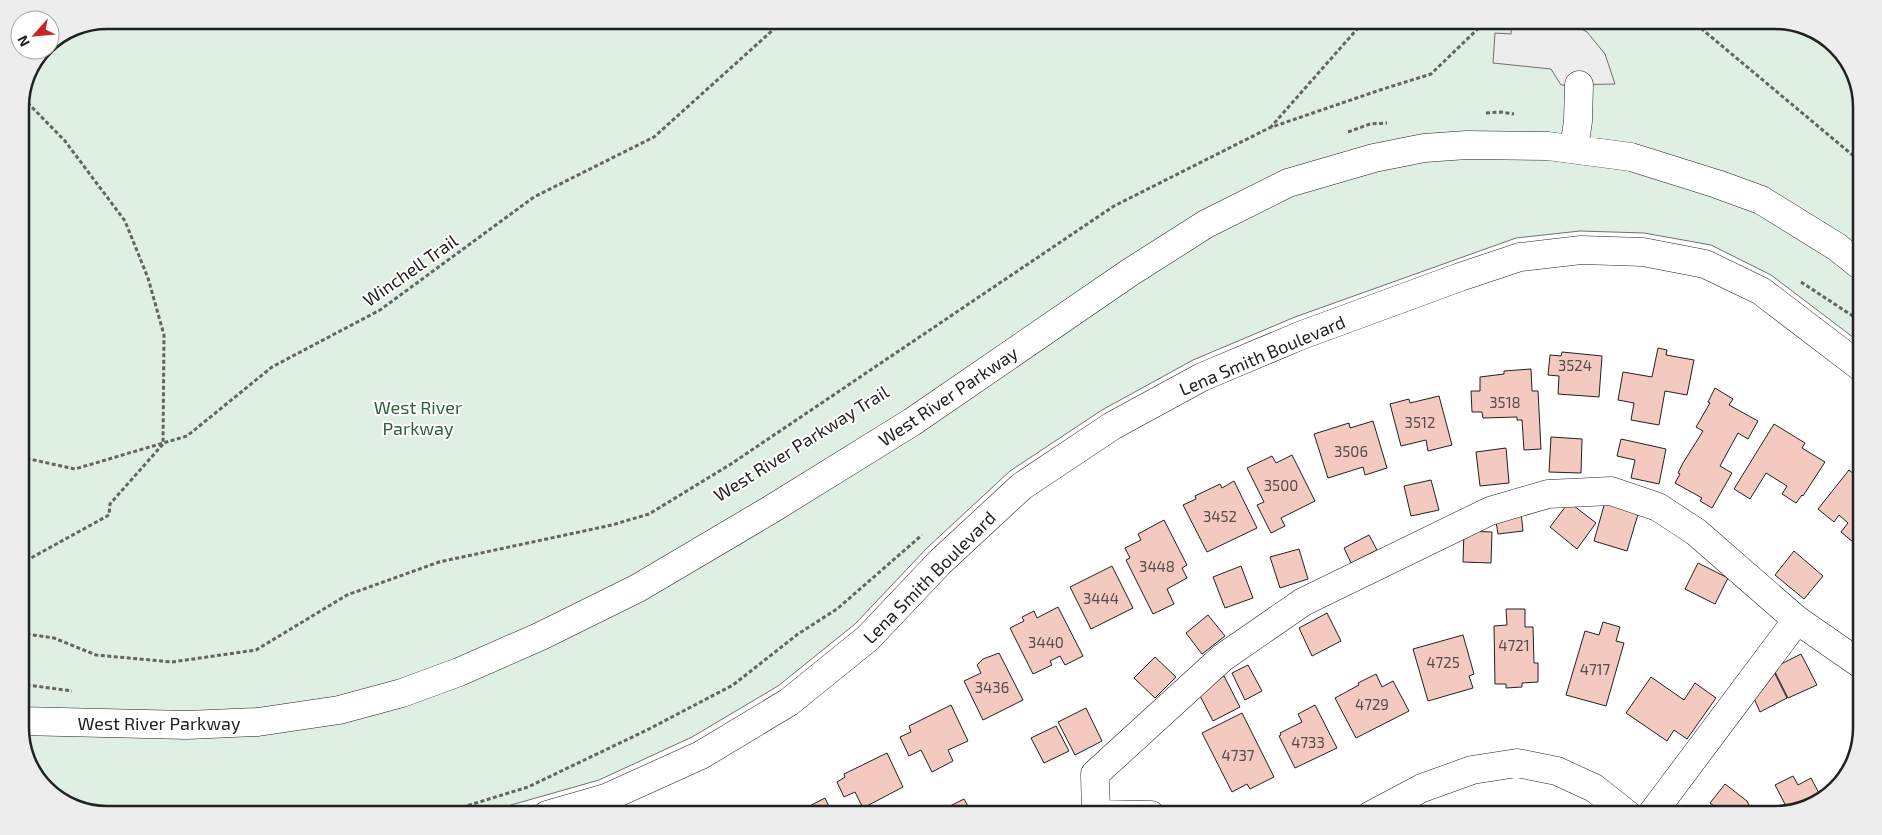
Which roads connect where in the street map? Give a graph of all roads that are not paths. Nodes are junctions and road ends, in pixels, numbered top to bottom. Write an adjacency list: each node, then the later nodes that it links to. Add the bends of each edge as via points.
1 (1578, 85): 2 (street)
2 (1574, 149): 3 (street, West River Parkway, via 1631,157 1761,200 1837,246); 7 (street, West River Parkway, via 1467,145 1424,148 1374,158 1288,183 1206,224 912,422 646,583 541,636 412,690 339,710 258,722 188,725)
3 (1853, 259)
4 (1853, 361): 8 (street, Lena Smith Boulevard, via 1761,291 1705,264 1643,252 1581,250 1520,258 1460,277 1302,335 1211,374 1112,426 1022,486 940,562 868,638 789,702 701,754 606,798)
5 (1797, 620): 6 (street); 9 (street, via 1696,532 1658,507 1611,491 1548,494 1490,511 1303,602 1222,658 1095,774); 12 (street)
6 (1853, 659)
7 (29, 721)
8 (578, 806)
9 (1094, 806)
10 (1388, 806): 11 (street, via 1422,788 1472,770 1517,763 1557,771 1594,788)
11 (1617, 806)
12 (1658, 806)

